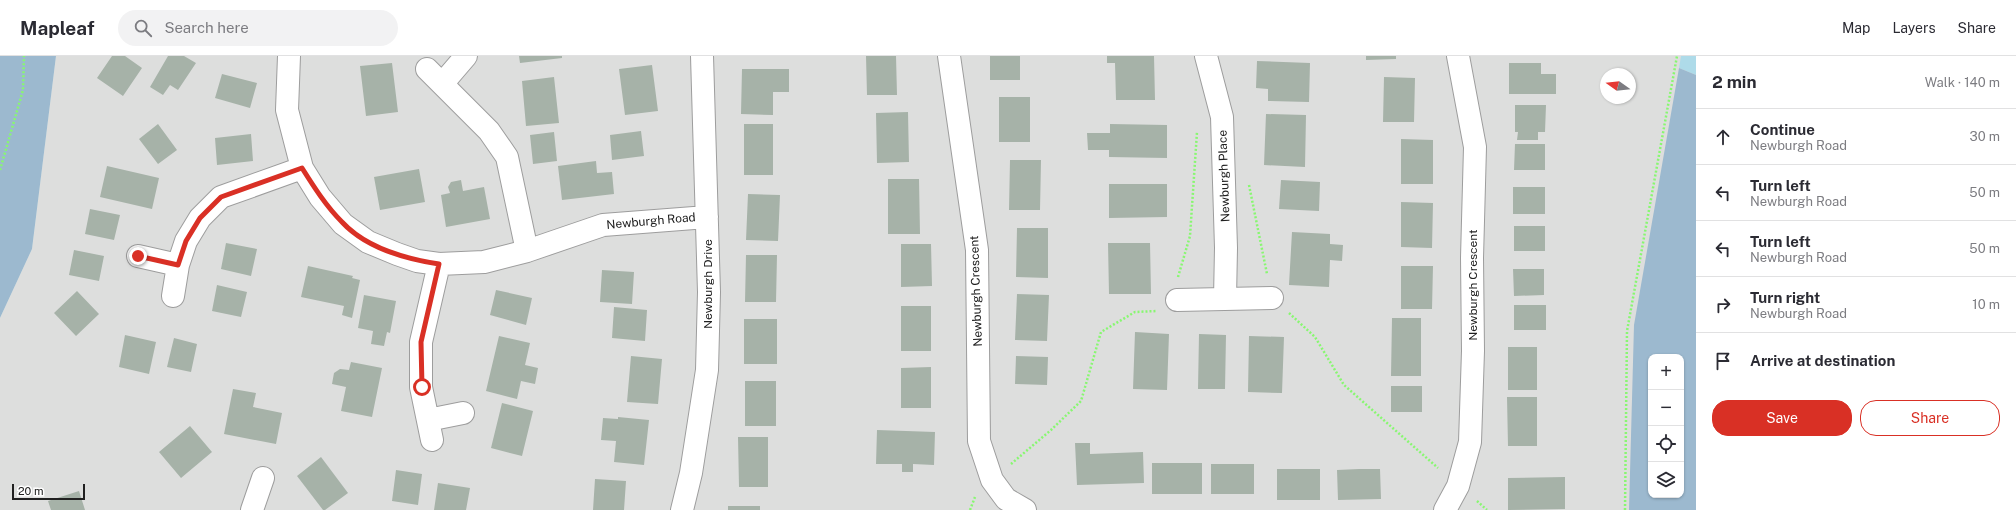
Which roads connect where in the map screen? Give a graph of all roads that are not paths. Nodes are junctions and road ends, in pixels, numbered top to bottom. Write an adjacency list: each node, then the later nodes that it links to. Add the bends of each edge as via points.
1 (289, 56): 9 (street, Newburgh Road, via 287,110)
2 (466, 56): 8 (street)
3 (702, 56): 10 (street, Newburgh Drive)
4 (949, 56): 23 (street, Newburgh Crescent, via 977,250 979,441 992,480 1006,499)
5 (1206, 56): 17 (street, Newburgh Place, via 1222,117)
6 (1458, 56): 24 (street, Newburgh Crescent, via 1475,147 1473,351 1470,442 1458,486)
7 (427, 69): 8 (street)
8 (442, 84): 11 (street, via 490,131 507,157)
9 (302, 168): 13 (street, Newburgh Road, via 320,197 343,224 368,242 417,260); 14 (street, via 221,197 200,218 186,241)
10 (707, 217): 11 (street, Newburgh Road, via 602,225); 22 (street, Newburgh Drive, via 707,370 691,473)
11 (528, 251): 13 (street, Newburgh Road, via 484,262)
12 (138, 256): 14 (street)
13 (439, 264): 19 (street, via 421,342 422,387 430,430)
14 (178, 265): 15 (street)
15 (173, 296)
16 (1272, 298): 17 (street)
17 (1225, 299): 18 (street)
18 (1177, 300)
19 (463, 413)
20 (263, 478): 21 (street)
21 (252, 510)
22 (682, 510)
23 (1025, 510)
24 (1445, 510)

